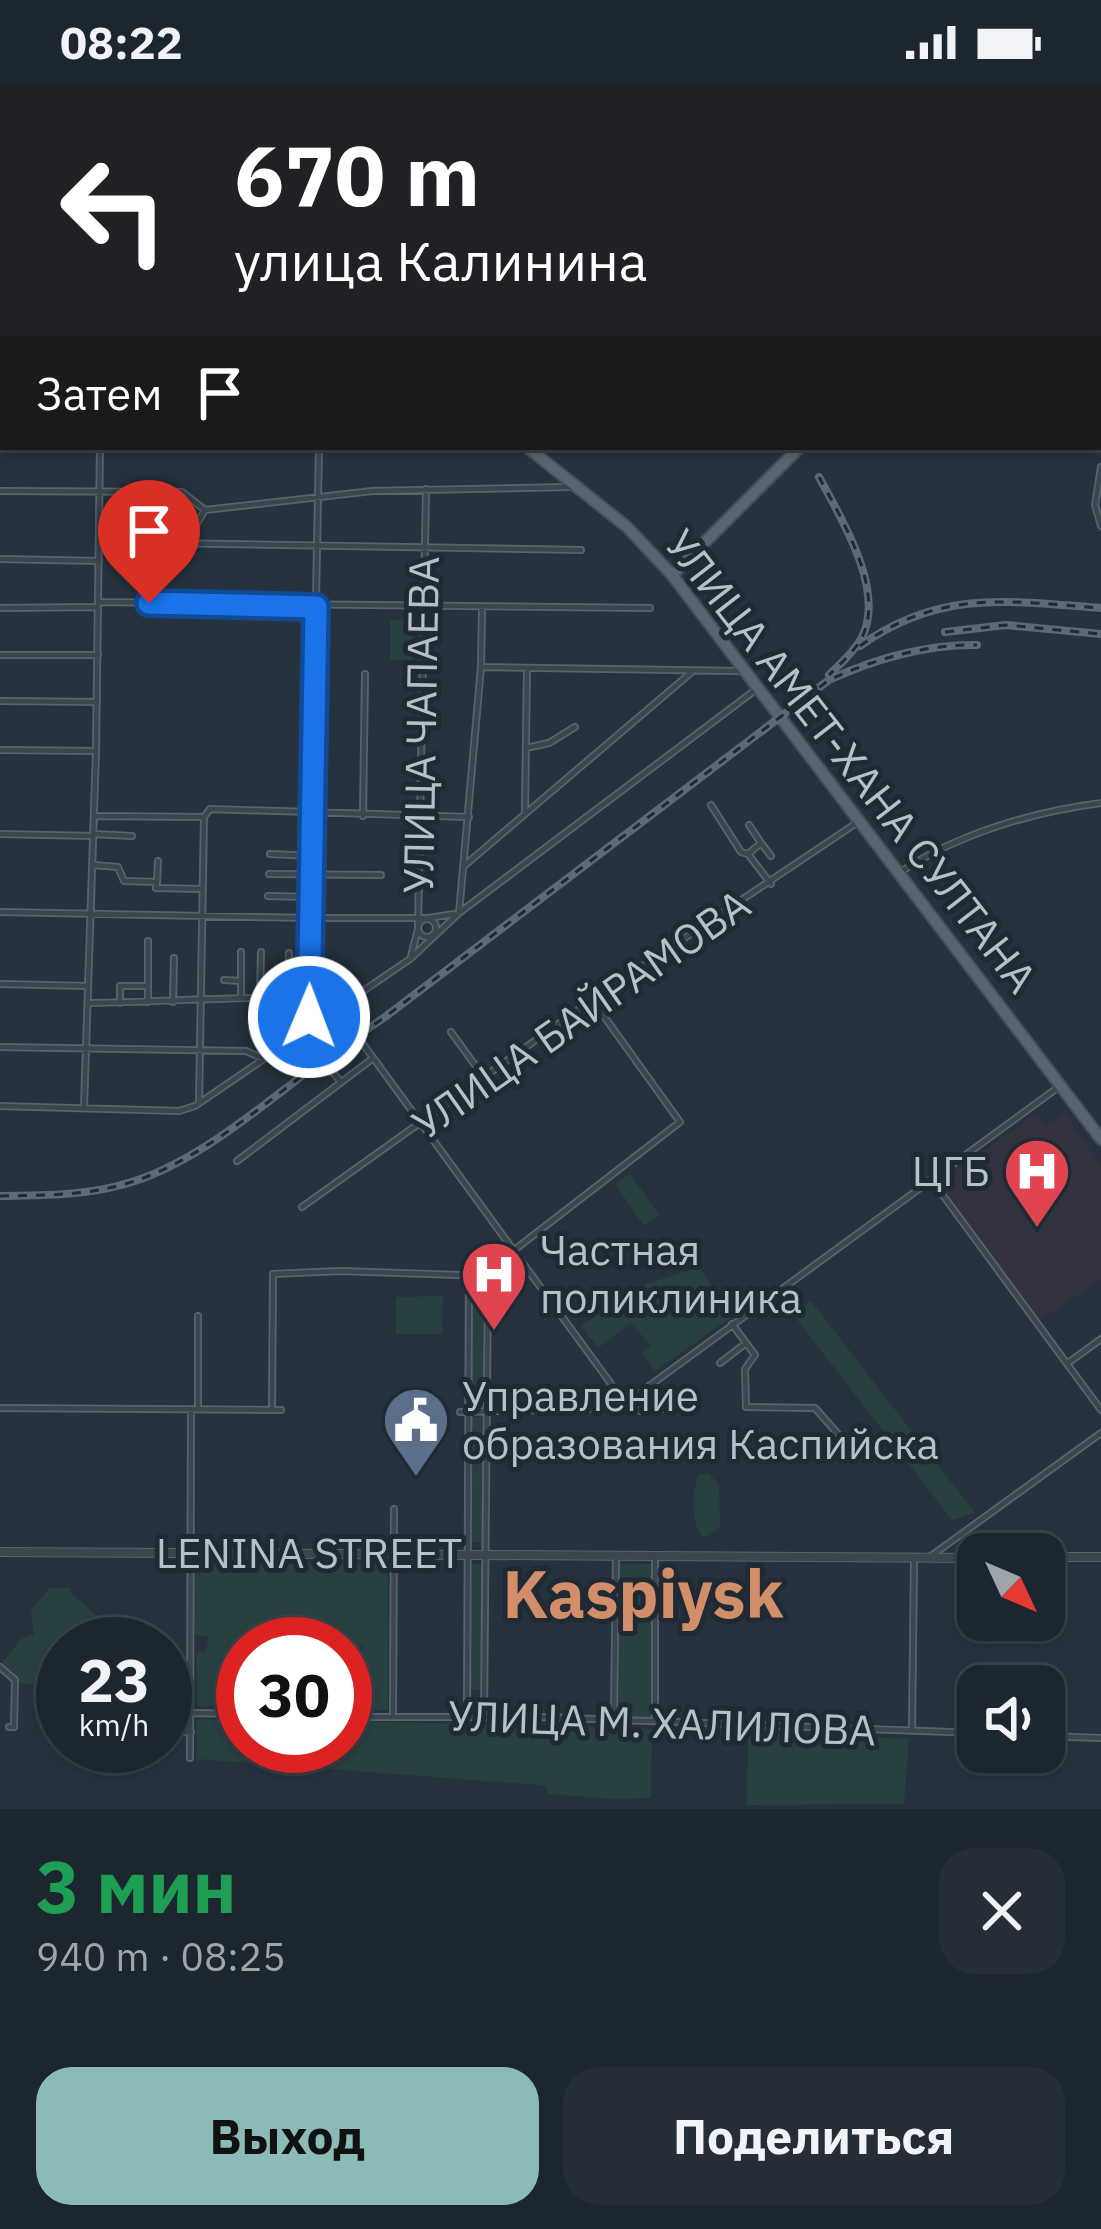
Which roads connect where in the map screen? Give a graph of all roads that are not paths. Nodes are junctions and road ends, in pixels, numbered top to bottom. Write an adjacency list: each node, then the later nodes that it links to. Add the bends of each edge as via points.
1 (100, 450): 8 (street)
2 (319, 450): 10 (street)
3 (531, 450): 6 (main road, УЛИЦА АМЕТ-ХАНА СУЛТАНА)
4 (797, 450): 20 (main road)
5 (1101, 467): 12 (street)
6 (581, 487): 7 (street); 20 (main road, УЛИЦА АМЕТ-ХАНА СУЛТАНА)
7 (426, 489): 10 (street); 16 (street, УЛИЦА ЧАПАЕВА)
8 (100, 490): 9 (street); 11 (street, via 182,491); 13 (street)
9 (0, 491)
10 (318, 497): 11 (street); 15 (street)
11 (205, 510): 14 (street)
12 (1101, 526)
13 (99, 542): 14 (street); 19 (street)
14 (184, 545): 15 (street); 21 (street)
15 (317, 547): 16 (street); 23 (street)
16 (423, 548): 17 (street); 24 (street, УЛИЦА ЧАПАЕВА)
17 (581, 550)
18 (0, 559): 19 (street)
19 (99, 561): 22 (street)
20 (672, 575): 33 (main road, УЛИЦА АМЕТ-ХАНА СУЛТАНА)
21 (149, 603): 22 (street); 23 (street)
22 (98, 605): 25 (street); 29 (street)
23 (316, 607): 24 (street); 45 (street)
24 (422, 607): 26 (street); 50 (street, УЛИЦА ЧАПАЕВА)
25 (0, 608)
26 (482, 608): 27 (street); 30 (street)
27 (650, 608)
28 (0, 655): 29 (street)
29 (98, 655): 37 (street)
30 (481, 667): 31 (street); 49 (street)
31 (527, 668): 32 (street); 39 (street)
32 (693, 671): 33 (street); 44 (street)
33 (745, 671): 35 (main road, УЛИЦА АМЕТ-ХАНА СУЛТАНА)
34 (364, 674): 47 (street)
35 (759, 688): 51 (main road, УЛИЦА АМЕТ-ХАНА СУЛТАНА); 75 (street)
36 (0, 701): 37 (street)
37 (97, 702): 41 (street)
38 (575, 728): 39 (street)
39 (525, 748): 44 (street)
40 (0, 750): 41 (street)
41 (96, 751): 46 (street)
42 (1101, 802): 64 (street, via 972,836)
43 (710, 806): 58 (street)
44 (525, 813): 63 (street)
45 (312, 814): 47 (street); 48 (street, via 210,809); 59 (street)
46 (94, 816): 48 (street); 54 (street)
47 (363, 816): 50 (street)
48 (204, 817): 70 (street)
49 (469, 817): 50 (street); 63 (street)
50 (418, 818): 77 (street, УЛИЦА ЧАПАЕВА)
51 (861, 820): 64 (main road, УЛИЦА АМЕТ-ХАНА СУЛТАНА); 69 (street, УЛИЦА БАЙРАМОВА)
52 (749, 825): 56 (street)
53 (0, 834): 54 (street)
54 (94, 835): 55 (street); 62 (street)
55 (132, 836)
56 (761, 843): 58 (street); 60 (street)
57 (269, 854): 59 (street)
58 (748, 854): 69 (street)
59 (312, 856): 67 (street)
60 (771, 856)
61 (158, 861): 68 (street)
62 (93, 865): 68 (street, via 118,867 124,881); 74 (street)
63 (464, 866): 75 (street)
64 (899, 873): 114 (main road, УЛИЦА АМЕТ-ХАНА СУЛТАНА)
65 (269, 874): 67 (street)
66 (381, 875): 67 (street)
67 (311, 876): 72 (street)
68 (157, 882): 70 (street, via 156,888)
69 (771, 884): 98 (street, УЛИЦА БАЙРАМОВА)
70 (202, 890): 76 (street)
71 (268, 896): 72 (street)
72 (311, 897): 79 (street)
73 (0, 912): 74 (street)
74 (92, 913): 76 (street); 92 (street)
75 (459, 913): 78 (street); 81 (street)
76 (202, 915): 79 (street); 94 (street)
77 (417, 917): 78 (street); 79 (street); 80 (street, УЛИЦА ЧАПАЕВА)
78 (429, 918): 80 (street); 81 (street)
79 (311, 919): 97 (street)
80 (418, 929): 81 (street); 87 (street, УЛИЦА ЧАПАЕВА)
81 (434, 934): 87 (street)
82 (148, 941): 93 (street)
83 (242, 952): 90 (street)
84 (261, 952): 89 (street)
85 (289, 952): 89 (street, via 288,980)
86 (174, 958): 100 (street)
87 (410, 959): 103 (street)
88 (224, 980): 90 (street)
89 (261, 980): 96 (street)
90 (241, 981): 95 (street)
91 (0, 984): 92 (street)
92 (88, 986): 101 (street)
93 (148, 986): 99 (street); 102 (street, via 120,986)
94 (200, 997): 95 (street); 100 (street); 108 (street)
95 (241, 997): 96 (street)
96 (260, 997): 97 (street)
97 (308, 998): 104 (street)
98 (592, 1000): 112 (street, УЛИЦА БАЙРАМОВА); 123 (street, via 680,1122)
99 (148, 1002): 100 (street); 102 (street)
100 (173, 1002)
101 (88, 1003): 102 (street); 107 (street)
102 (120, 1003)
103 (339, 1011): 104 (street); 110 (street)
104 (316, 1023): 109 (street)
105 (451, 1032): 112 (street)
106 (0, 1047): 107 (street)
107 (87, 1047): 108 (street); 117 (street)
108 (200, 1050): 109 (street, via 250,1051); 115 (street)
109 (263, 1059): 115 (street)
110 (372, 1059): 113 (street, УЛИЦА БАЙРАМОВА); 118 (street)
111 (329, 1068): 113 (street)
112 (483, 1076): 118 (street, УЛИЦА БАЙРАМОВА)
113 (341, 1082): 120 (street, УЛИЦА БАЙРАМОВА)
114 (1060, 1086): 119 (main road, УЛИЦА АМЕТ-ХАНА СУЛТАНА); 121 (street)
115 (199, 1103): 117 (street, via 179,1111)
116 (0, 1106): 117 (street)
117 (84, 1108)
118 (419, 1125): 122 (street, УЛИЦА БАЙРАМОВА); 123 (street)
119 (1101, 1138)
120 (237, 1162)
121 (931, 1179): 127 (street); 131 (street)
122 (302, 1207)
123 (513, 1251): 124 (street); 125 (street); 132 (street)
124 (472, 1273): 125 (street); 133 (street, via 273,1274); 139 (street)
125 (488, 1276): 140 (street)
126 (198, 1316): 136 (street)
127 (732, 1324): 129 (street); 132 (street)
128 (1101, 1339): 131 (street)
129 (746, 1343): 130 (street); 142 (street, via 755,1355 745,1369 746,1407 815,1408)
130 (720, 1363)
131 (1068, 1364): 138 (street)
132 (625, 1403): 135 (street, via 640,1411); 140 (street, via 600,1411)
133 (272, 1407): 136 (street); 137 (street)
134 (0, 1408): 136 (street)
135 (671, 1408)
136 (194, 1409): 145 (street)
137 (280, 1410)
138 (1101, 1410)
139 (464, 1412): 140 (street); 146 (street)
140 (486, 1412): 147 (street)
141 (1101, 1433): 155 (street)
142 (838, 1434)
143 (394, 1509): 148 (street)
144 (0, 1552): 145 (street, LENINA STREET)
145 (189, 1553): 148 (street, LENINA STREET); 156 (street)
146 (467, 1553): 147 (street, LENINA STREET); 148 (street, LENINA STREET); 160 (street)
147 (486, 1553): 150 (street, LENINA STREET); 161 (street)
148 (393, 1554): 159 (street)
149 (656, 1554): 150 (street, LENINA STREET); 154 (street, LENINA STREET); 163 (street)
150 (616, 1555): 162 (street)
151 (1065, 1557): 152 (street)
152 (1101, 1558)
153 (957, 1559): 155 (street, LENINA STREET)
154 (914, 1560): 155 (street, LENINA STREET); 165 (street)
155 (927, 1560)
156 (190, 1617)
157 (0, 1667): 164 (street, via 15,1680)
158 (372, 1716): 159 (street, УЛИЦА М. ХАЛИЛОВА)
159 (393, 1716): 160 (street, УЛИЦА М. ХАЛИЛОВА)
160 (467, 1716): 161 (street, УЛИЦА М. ХАЛИЛОВА)
161 (484, 1716): 162 (street, УЛИЦА М. ХАЛИЛОВА)
162 (614, 1720): 163 (street, УЛИЦА М. ХАЛИЛОВА)
163 (656, 1721): 165 (street, УЛИЦА М. ХАЛИЛОВА)
164 (8, 1727)
165 (912, 1731): 166 (street, УЛИЦА М. ХАЛИЛОВА)
166 (957, 1732)
167 (1065, 1737): 168 (street)
168 (1101, 1738)

